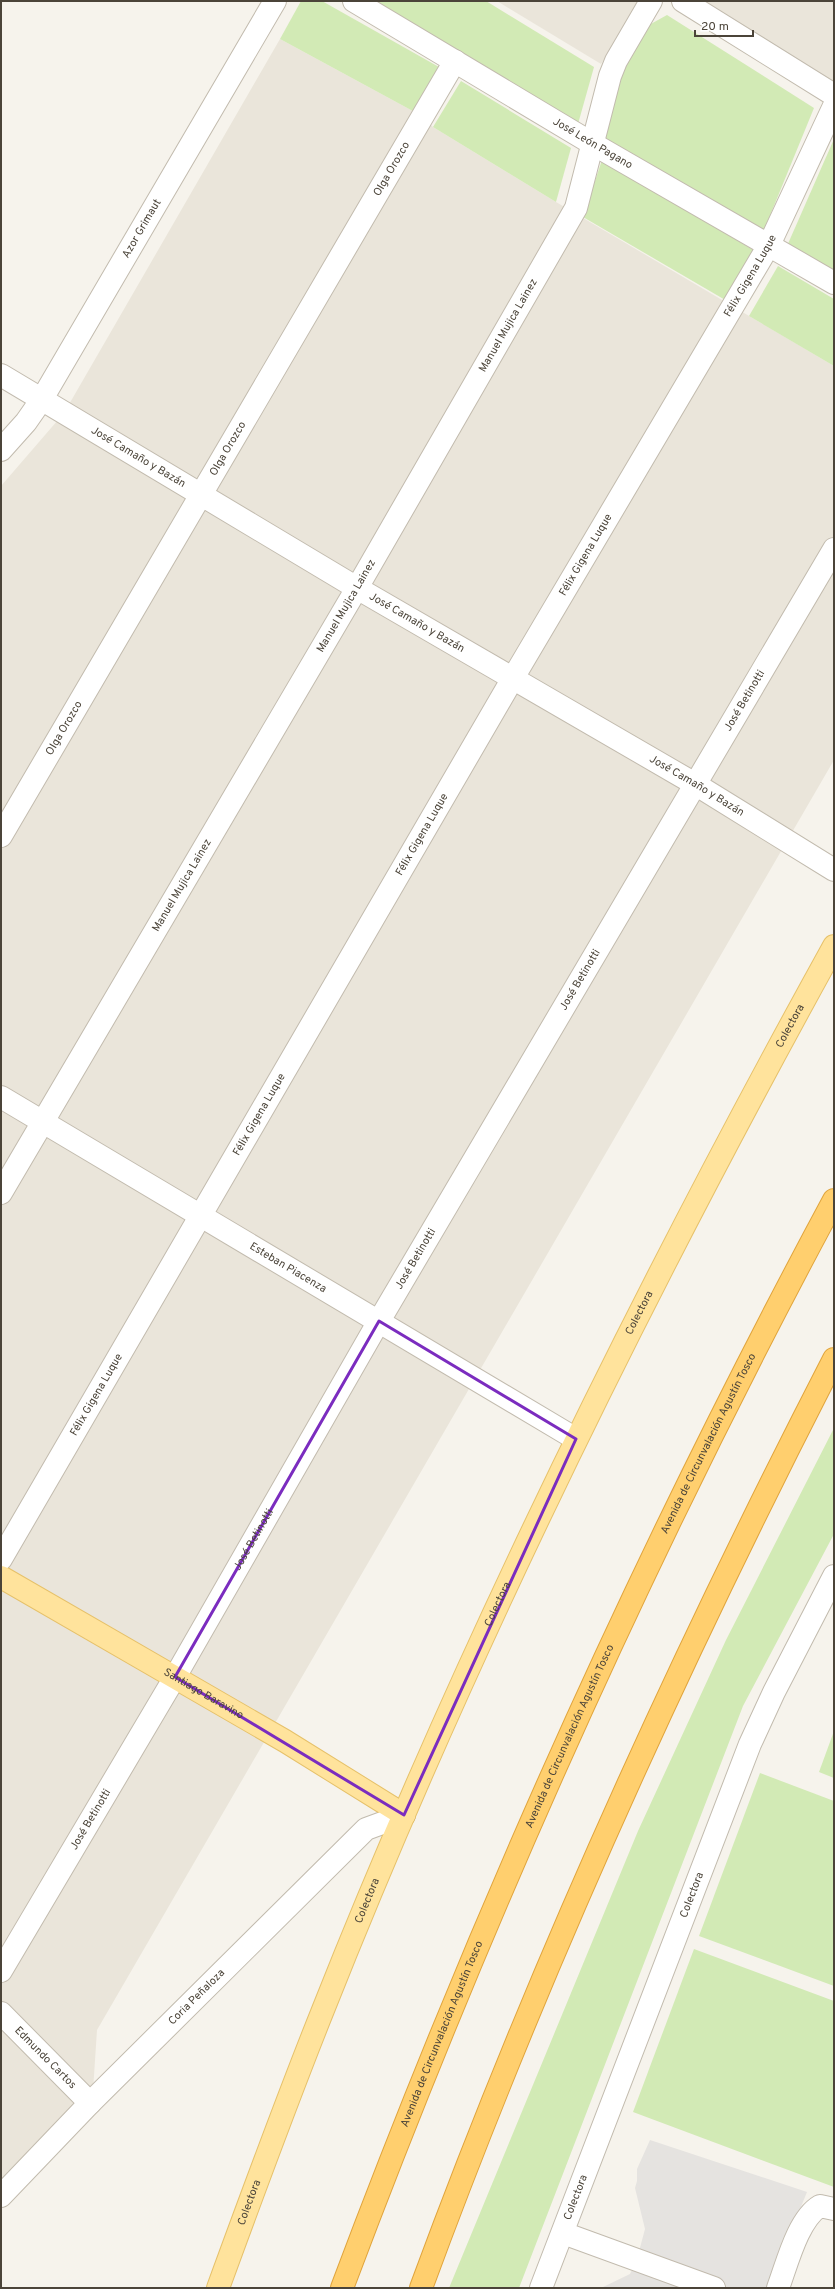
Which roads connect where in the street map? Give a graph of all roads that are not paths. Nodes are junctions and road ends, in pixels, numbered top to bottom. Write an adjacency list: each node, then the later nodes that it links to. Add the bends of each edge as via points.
1 (274, 1): 12 (street, Azor Grimaut)
2 (354, 1): 5 (street, José León Pagano)
3 (651, 1): 8 (street, Manuel Mujica Lainez, via 616,61)
4 (684, 1): 6 (street)
5 (455, 61): 8 (street, José León Pagano); 14 (street, Olga Orozco)
6 (834, 95)
7 (834, 106): 9 (street, Félix Gigena Luque)
8 (593, 144): 9 (street, José León Pagano); 16 (street, Manuel Mujica Lainez, via 576,208)
9 (769, 245): 10 (street, José León Pagano); 17 (street, Félix Gigena Luque)
10 (834, 283)
11 (1, 375): 12 (street, José Camaño y Bazán)
12 (42, 399): 13 (street, Azor Grimaut); 14 (street, José Camaño y Bazán)
13 (1, 450)
14 (203, 495): 16 (street, José Camaño y Bazán); 19 (street, Olga Orozco)
15 (834, 549): 18 (street, José Betinotti)
16 (357, 588): 17 (street, José Camaño y Bazán); 23 (street, Manuel Mujica Lainez)
17 (513, 678): 18 (street, José Camaño y Bazán); 26 (street, Félix Gigena Luque)
18 (695, 784): 20 (street, José Camaño y Bazán); 27 (street, José Betinotti)
19 (1, 836)
20 (834, 870)
21 (834, 946): 29 (main road, Colectora, via 688,1215)
22 (1, 1097): 23 (street, Esteban Piacenza)
23 (44, 1122): 24 (street, Manuel Mujica Lainez); 26 (street, Esteban Piacenza)
24 (1, 1193)
25 (834, 1200): 42 (highway, Avenida de Circunvalación Agustín Tosco, via 712,1435 590,1690 469,1968 380,2186)
26 (200, 1216): 27 (street, Esteban Piacenza); 30 (street, Félix Gigena Luque)
27 (379, 1321): 29 (street, Esteban Piacenza); 33 (street, José Betinotti)
28 (834, 1359): 43 (highway, via 696,1640 581,1892 473,2151)
29 (576, 1439): 34 (main road, Colectora)
30 (1, 1559)
31 (834, 1576): 40 (street, Colectora, via 750,1744)
32 (1, 1577): 33 (main road, Santiago Baravino)
33 (175, 1677): 34 (main road, Santiago Baravino); 35 (street, José Betinotti)
34 (404, 1815): 37 (street, Coria Peñaloza, via 366,1830); 41 (main road, Colectora, via 323,2010)
35 (1, 1971)
36 (1, 2013): 37 (street, Edmundo Cartos)
37 (90, 2103): 38 (street, Coria Peñaloza)
38 (1, 2196)
39 (834, 2209): 46 (street, via 820,2206 811,2211)
40 (564, 2233): 44 (street, Colectora); 45 (street)
41 (218, 2288)
42 (342, 2288)
43 (421, 2288)
44 (541, 2288)
45 (714, 2288)
46 (778, 2288)

